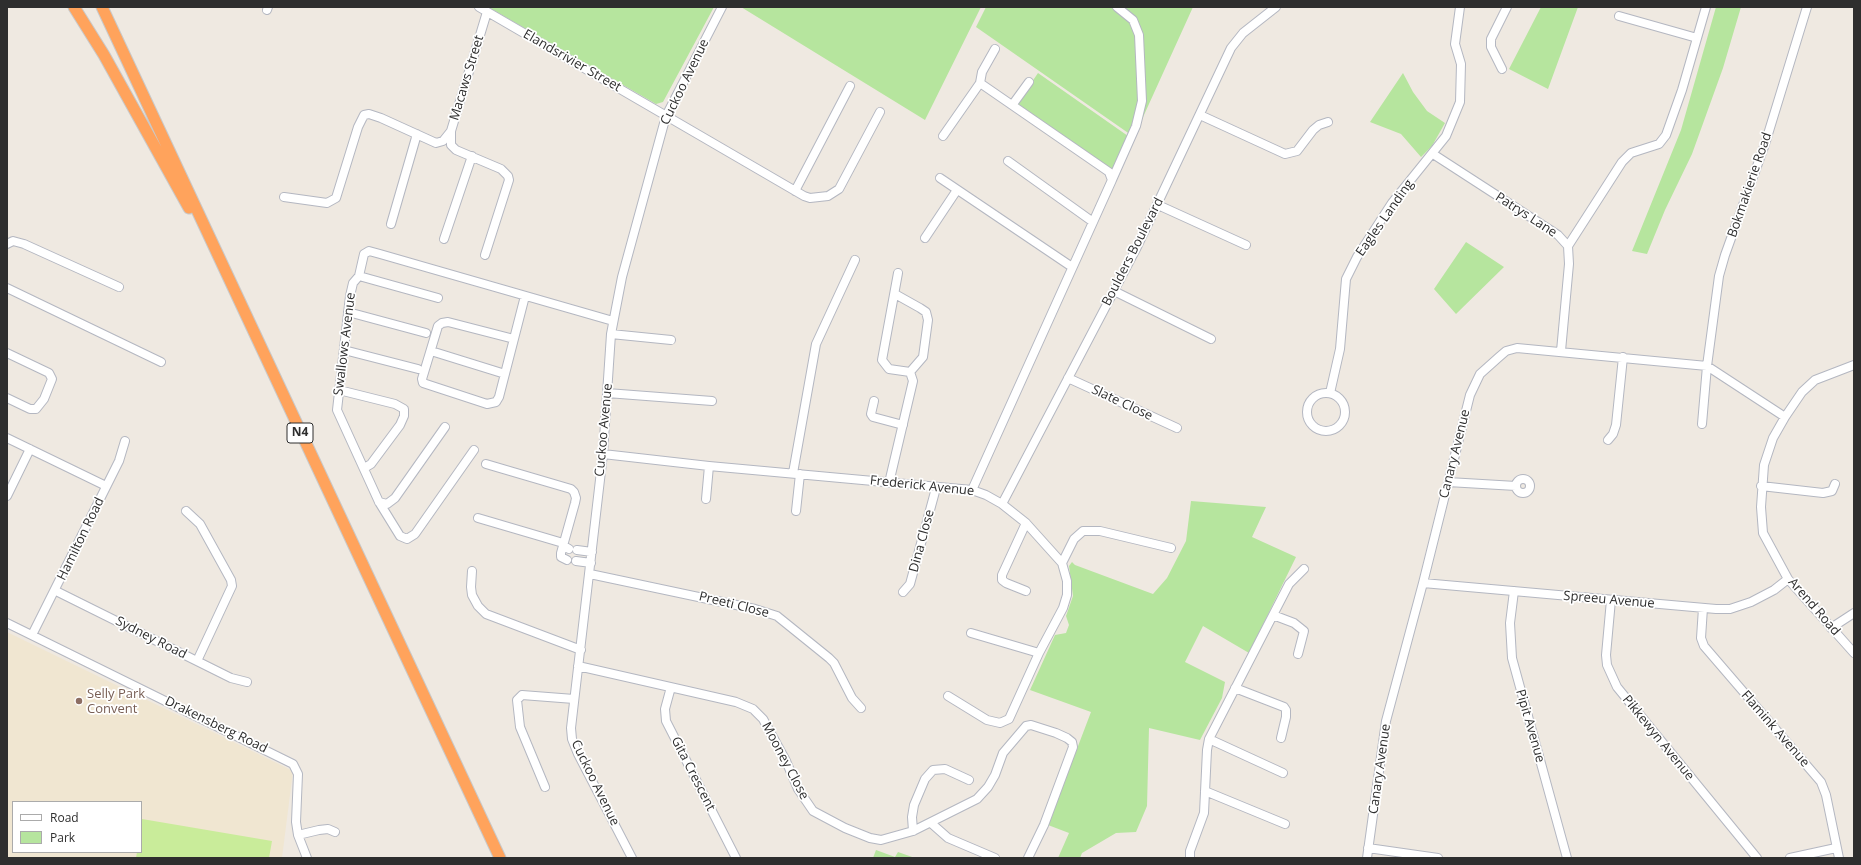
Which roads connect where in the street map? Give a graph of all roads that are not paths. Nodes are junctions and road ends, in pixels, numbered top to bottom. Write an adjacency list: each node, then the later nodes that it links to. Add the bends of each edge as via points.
1 (74, 7): 43 (highway)
2 (102, 7): 43 (highway, N4)
3 (478, 7): 11 (street, Elandsrivier Street)
4 (722, 7): 22 (street, Cuckoo Avenue)
5 (1117, 7): 31 (street, via 1133,20 1140,36 1142,101 1136,126)
6 (1460, 7): 27 (street, Eagles Landing, via 1455,44 1461,64 1460,102 1446,136)
7 (1507, 7): 15 (street, via 1491,39 1491,47)
8 (1706, 7): 13 (street)
9 (1807, 7): 69 (street, Bokmakierie Road, via 1752,184 1725,255 1716,297)
10 (1274, 8): 21 (street, Boulders Boulevard, via 1236,40)
11 (487, 12): 22 (street, Elandsrivier Street); 24 (street, Macaws Street)
12 (1619, 16): 13 (street)
13 (1697, 38): 42 (street, via 1682,90 1663,140 1655,146 1628,156)
14 (995, 49): 17 (street, via 982,72)
15 (1502, 69)
16 (1028, 82): 19 (street)
17 (980, 83): 19 (street); 26 (street)
18 (850, 86): 33 (street)
19 (1013, 104): 31 (street, via 1108,172)
20 (880, 112): 33 (street, Elandsrivier Street, via 836,192 828,196 810,198)
21 (1200, 114): 23 (street, via 1285,154 1298,151 1313,130); 35 (street, Boulders Boulevard)
22 (666, 116): 33 (street, Elandsrivier Street); 56 (street, Cuckoo Avenue, via 624,270)
23 (1328, 122)
24 (451, 131): 25 (street, via 443,141 436,143); 28 (street, Macaws Street, via 451,144 456,150)
25 (417, 134): 34 (street, via 381,118 364,115 336,198 327,203); 37 (street)
26 (943, 136)
27 (1433, 154): 42 (street, Patrys Lane, via 1558,235); 76 (street, Eagles Landing, via 1392,203 1346,278 1340,349)
28 (472, 156): 39 (street); 44 (street, via 501,169 509,180)
29 (1008, 161): 36 (street)
30 (940, 178): 32 (street)
31 (1112, 180): 36 (street)
32 (957, 190): 38 (street); 46 (street)
33 (796, 191)
34 (284, 197)
35 (1158, 205): 41 (street); 51 (street, Boulders Boulevard)
36 (1093, 222): 46 (street)
37 (391, 224)
38 (925, 238)
39 (444, 239)
40 (7, 244): 49 (street, via 13,241 24,244)
41 (1246, 245)
42 (1568, 246): 64 (street, Patrys Lane, via 1570,264)
43 (214, 248): 159 (highway, N4)
44 (485, 255)
45 (855, 260): 94 (street, via 816,344)
46 (1072, 267): 102 (street)
47 (898, 273): 52 (street)
48 (359, 276): 53 (street, Swallows Avenue, via 363,256 369,252); 54 (street); 55 (street, Swallows Avenue, via 353,283)
49 (119, 287)
50 (7, 288): 67 (street)
51 (1114, 291): 60 (street); 73 (street, Boulders Boulevard)
52 (895, 294): 71 (street, via 882,360 889,369); 71 (street, via 926,312 928,320 923,357)
53 (525, 296): 56 (street, Swallows Avenue); 59 (street)
54 (438, 298)
55 (348, 312): 57 (street); 62 (street, Swallows Avenue)
56 (613, 321): 58 (street, Cuckoo Avenue)
57 (426, 333)
58 (611, 334): 61 (street); 75 (street, Cuckoo Avenue)
59 (514, 339): 63 (street, via 448,322 438,326); 72 (street)
60 (1211, 339)
61 (671, 340)
62 (344, 350): 70 (street); 74 (street, Swallows Avenue)
63 (431, 351): 72 (street); 72 (street, via 423,383 487,404 496,402)
64 (1561, 351): 66 (street, Canary Avenue); 95 (street, Canary Avenue, via 1512,349 1498,357 1480,374 1470,395)
65 (7, 353): 77 (street, via 49,373 52,379 36,409 30,409)
66 (1623, 357): 69 (street, Canary Avenue); 86 (street, via 1616,425)
67 (161, 362)
68 (1854, 365): 80 (street, Arend Road, via 1815,380)
69 (1707, 366): 80 (street, Canary Avenue); 81 (street, Bokmakierie Road)
70 (418, 368)
71 (910, 372): 82 (street, via 913,381)
72 (505, 374)
73 (1068, 378): 84 (street, Slate Close); 106 (street, Boulders Boulevard)
74 (339, 390): 92 (street, Swallows Avenue, via 337,410); 92 (street, via 395,404 404,409 400,425 371,464)
75 (607, 393): 78 (street); 90 (street, Cuckoo Avenue)
76 (1330, 393): 76 (street, via 1340,398 1343,403 1345,419 1334,430 1317,430 1307,417 1308,406 1319,394)
77 (7, 398)
78 (712, 401)
79 (874, 401): 82 (street, via 872,417)
80 (1785, 417): 100 (street, Arend Road, via 1768,451)
81 (1702, 424)
82 (902, 425): 96 (street)
83 (445, 428): 105 (street, via 396,498 390,503)
84 (1177, 428)
85 (7, 438): 88 (street)
86 (1608, 440)
87 (125, 441): 98 (street, Hamilton Road, via 121,457)
88 (30, 449): 98 (street); 103 (street)
89 (474, 450): 105 (street, Swallows Avenue, via 410,539 400,536)
90 (603, 454): 93 (street, Frederick Avenue); 113 (street, Cuckoo Avenue)
91 (486, 464): 111 (street, via 574,492 575,503)
92 (363, 466): 105 (street, Swallows Avenue)
93 (709, 466): 94 (street, Frederick Avenue); 104 (street)
94 (797, 474): 96 (street, Frederick Avenue); 108 (street)
95 (1448, 482): 99 (street); 120 (street, Canary Avenue)
96 (888, 483): 101 (street, Frederick Avenue)
97 (1835, 484): 100 (street, via 1832,491 1823,493)
98 (106, 486): 121 (street, Hamilton Road)
99 (1516, 486)
100 (1761, 486): 119 (street, Arend Road, via 1762,533)
101 (936, 488): 102 (street, Frederick Avenue); 124 (street, Dina Close, via 910,584)
102 (972, 490): 106 (street, Frederick Avenue)
103 (7, 496)
104 (706, 499)
105 (380, 502)
106 (1002, 504): 110 (street, Frederick Avenue)
107 (186, 511): 137 (street, via 200,524 232,586)
108 (796, 511)
109 (478, 518): 111 (street)
110 (1026, 523): 115 (street, Frederick Avenue); 122 (street, via 1002,580)
111 (563, 543): 113 (street, via 573,550); 114 (street, via 561,556 572,561)
112 (1171, 548): 115 (street, via 1100,531 1083,531 1074,539)
113 (592, 552): 114 (street, Cuckoo Avenue)
114 (591, 563): 118 (street, Cuckoo Avenue)
115 (1062, 563): 134 (street, Frederick Avenue, via 1067,581 1067,595 1063,608)
116 (1304, 570): 128 (street, via 1289,584)
117 (472, 571): 133 (street, via 472,595 486,614)
118 (590, 574): 133 (street, Cuckoo Avenue); 144 (street, Preeti Close, via 755,609 777,616 829,658 852,698)
119 (1788, 579): 126 (street, Spreeu Avenue, via 1774,590 1742,605 1730,609); 130 (street, Arend Road)
120 (1423, 583): 123 (street, Spreeu Avenue); 156 (street, Canary Avenue, via 1386,721)
121 (56, 590): 132 (street, Hamilton Road); 137 (street, Sydney Road)
122 (1026, 590)
123 (1514, 591): 125 (street, Spreeu Avenue); 167 (street, Pipit Avenue, via 1510,623 1512,658)
124 (903, 592)
125 (1611, 600): 126 (street, Spreeu Avenue); 168 (street, Pikkewyn Avenue, via 1606,655 1607,665 1617,688)
126 (1704, 608): 157 (street, Flamink Avenue, via 1701,638 1704,646 1821,782)
127 (1854, 613): 130 (street)
128 (1273, 615): 136 (street, via 1304,630); 141 (street)
129 (7, 623): 132 (street, Drakensberg Road)
130 (1831, 628): 135 (street, Arend Road)
131 (970, 633): 134 (street)
132 (32, 635): 155 (street, Drakensberg Road, via 293,764 298,774 295,815)
133 (581, 650): 138 (street, Cuckoo Avenue)
134 (1039, 653): 142 (street, Frederick Avenue, via 1012,715 1005,722 980,718)
135 (1854, 653)
136 (1298, 654)
137 (197, 661): 139 (street, Sydney Road, via 231,678)
138 (578, 666): 140 (street, Mooney Close); 143 (street, Cuckoo Avenue)
139 (247, 682)
140 (671, 687): 153 (street, Mooney Close, via 736,702 758,713 806,802 823,817 851,831 881,840); 161 (street, Gita Crescent, via 665,709 666,721)
141 (1235, 688): 145 (street, via 1284,706 1286,717); 146 (street)
142 (948, 696)
143 (574, 699): 149 (street, via 522,695 517,700 520,727); 160 (street, Cuckoo Avenue, via 571,728 574,746)
144 (861, 708)
145 (1281, 738)
146 (1209, 739): 147 (street); 150 (street)
147 (1283, 773)
148 (969, 780): 153 (street, via 945,769 938,768 929,773 914,805)
149 (545, 787)
150 (1204, 791): 152 (street); 164 (street, via 1204,813)
151 (931, 823): 153 (street, Mooney Close); 162 (street, via 948,838); 163 (street, Mooney Close, via 983,794 995,775 1002,753 1021,730 1031,725 1056,733 1072,742 1073,747 1044,825)
152 (1285, 824)
153 (913, 831)
154 (335, 832): 155 (street, via 328,829)
155 (298, 835): 158 (street, Drakensberg Road)
156 (1368, 848): 165 (street, Canary Avenue); 166 (street)
157 (1836, 848): 169 (street); 170 (street, Flamink Avenue)
158 (307, 858)
159 (500, 858)
160 (632, 858)
161 (736, 858)
162 (995, 858)
163 (1028, 858)
164 (1190, 858)
165 (1367, 858)
166 (1438, 858)
167 (1567, 858)
168 (1757, 858)
169 (1790, 858)
170 (1839, 858)

